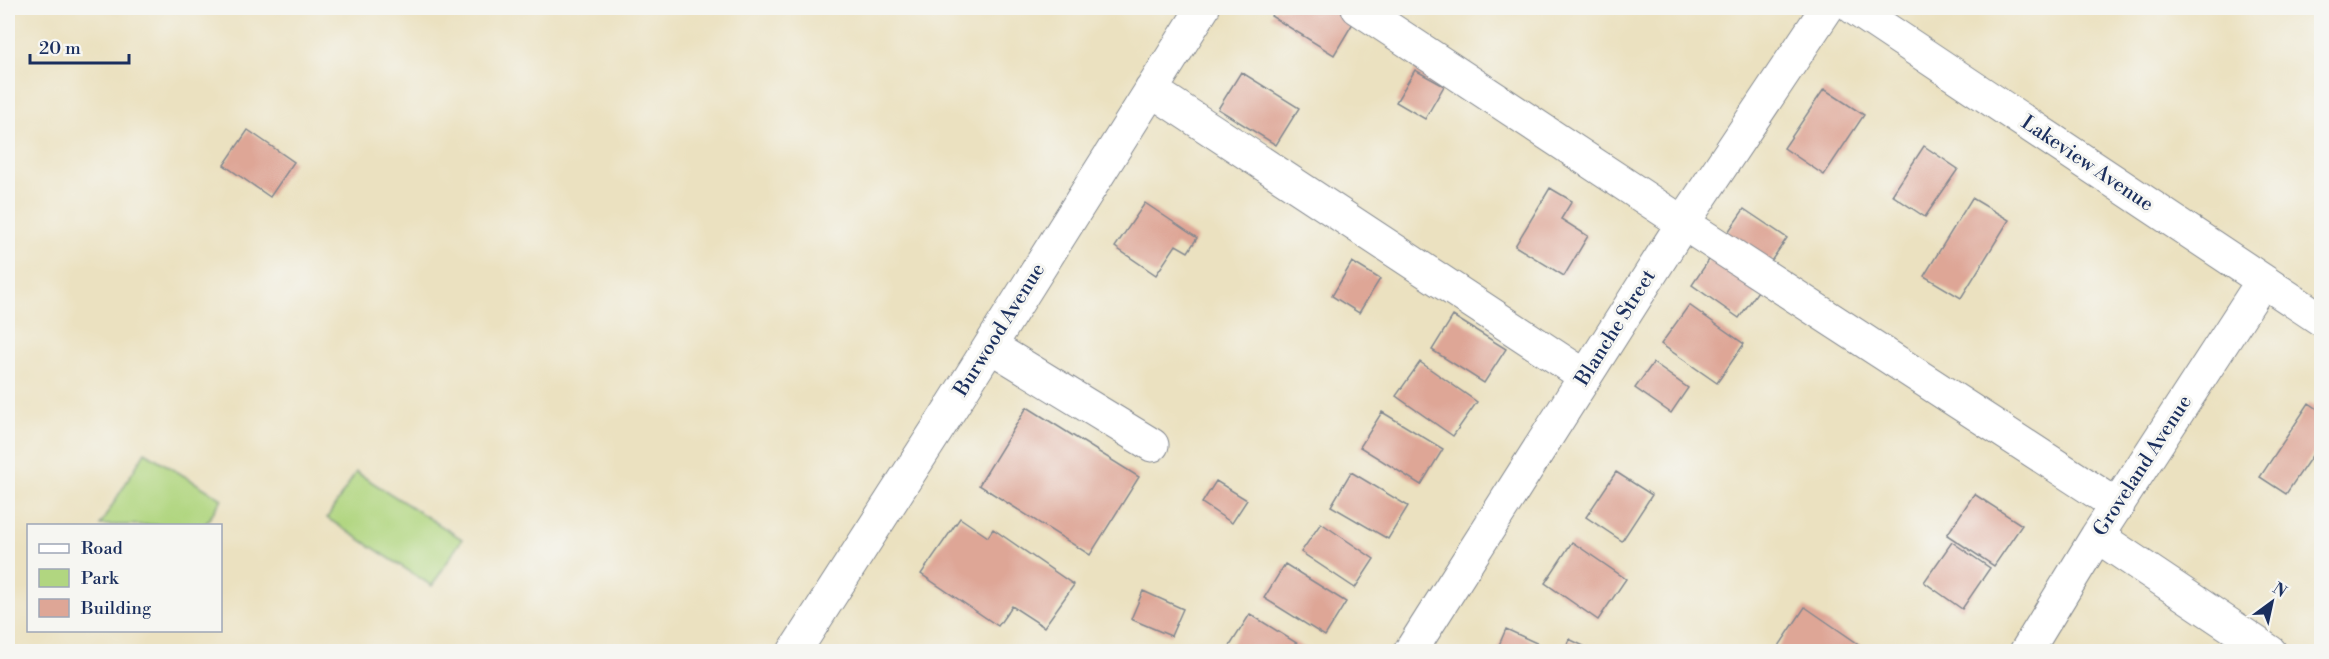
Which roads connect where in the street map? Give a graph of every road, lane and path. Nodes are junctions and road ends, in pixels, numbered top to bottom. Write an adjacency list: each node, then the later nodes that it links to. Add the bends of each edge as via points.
1 (1203, 8): 5 (street, Burwood Avenue)
2 (1358, 8): 6 (street)
3 (1827, 8): 6 (street, Blanche Street)
4 (1854, 8): 7 (street, Lakeview Avenue)
5 (1151, 90): 9 (street, Burwood Avenue); 10 (street)
6 (1683, 223): 10 (street, Blanche Street); 12 (street)
7 (2262, 282): 8 (street, Lakeview Avenue); 12 (street, Groveland Avenue)
8 (2322, 320)
9 (990, 346): 11 (street); 14 (street, Burwood Avenue)
10 (1585, 376): 15 (street, Blanche Street)
11 (1152, 445)
12 (2118, 506): 13 (street, Groveland Avenue)
13 (2097, 536): 16 (street, Groveland Avenue); 17 (street)
14 (794, 651)
15 (1410, 651)
16 (2026, 651)
17 (2270, 651)

